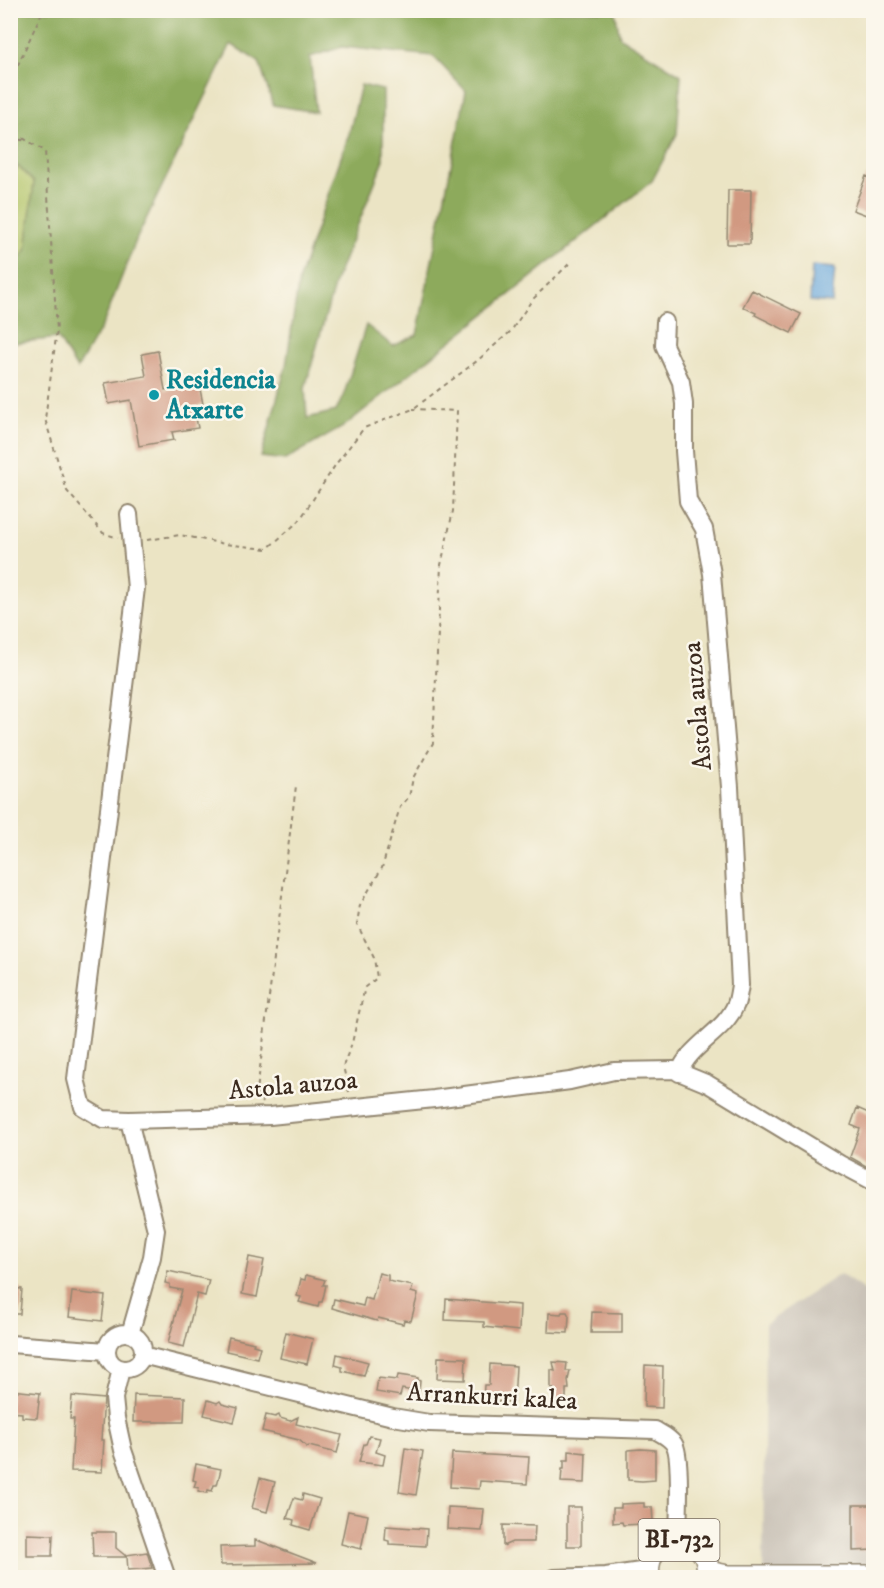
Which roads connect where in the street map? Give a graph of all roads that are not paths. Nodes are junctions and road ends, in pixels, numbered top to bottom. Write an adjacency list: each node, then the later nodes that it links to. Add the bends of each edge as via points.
1 (665, 322): 3 (street, Astola auzoa, via 664,345 681,382 684,405 688,501 704,529 712,574 730,787 740,986 736,1005)
2 (129, 514): 4 (street, Astola auzoa, via 136,588 76,1079 83,1107 102,1119)
3 (679, 1073): 4 (street, Astola auzoa, via 614,1071 570,1081 270,1116); 5 (street, Astola auzoa, via 708,1084)
4 (129, 1120): 6 (street, via 156,1230)
5 (873, 1182)
6 (130, 1334): 8 (street, via 114,1337); 9 (street, via 138,1340)
7 (10, 1344): 8 (street)
8 (107, 1352): 10 (street, via 111,1363)
9 (142, 1354): 10 (street, via 137,1364); 11 (street, Arrankurri kalea, via 429,1423 655,1430 676,1446)
10 (122, 1369): 15 (street, via 114,1398 116,1418)
11 (678, 1540): 12 (main road, BI-732, via 669,1541 654,1552); 13 (main road, BI-732, via 687,1541 703,1553)
12 (649, 1574): 16 (street)
13 (707, 1575): 14 (main road, BI-732)
14 (873, 1576)
15 (167, 1578)
16 (554, 1578)

